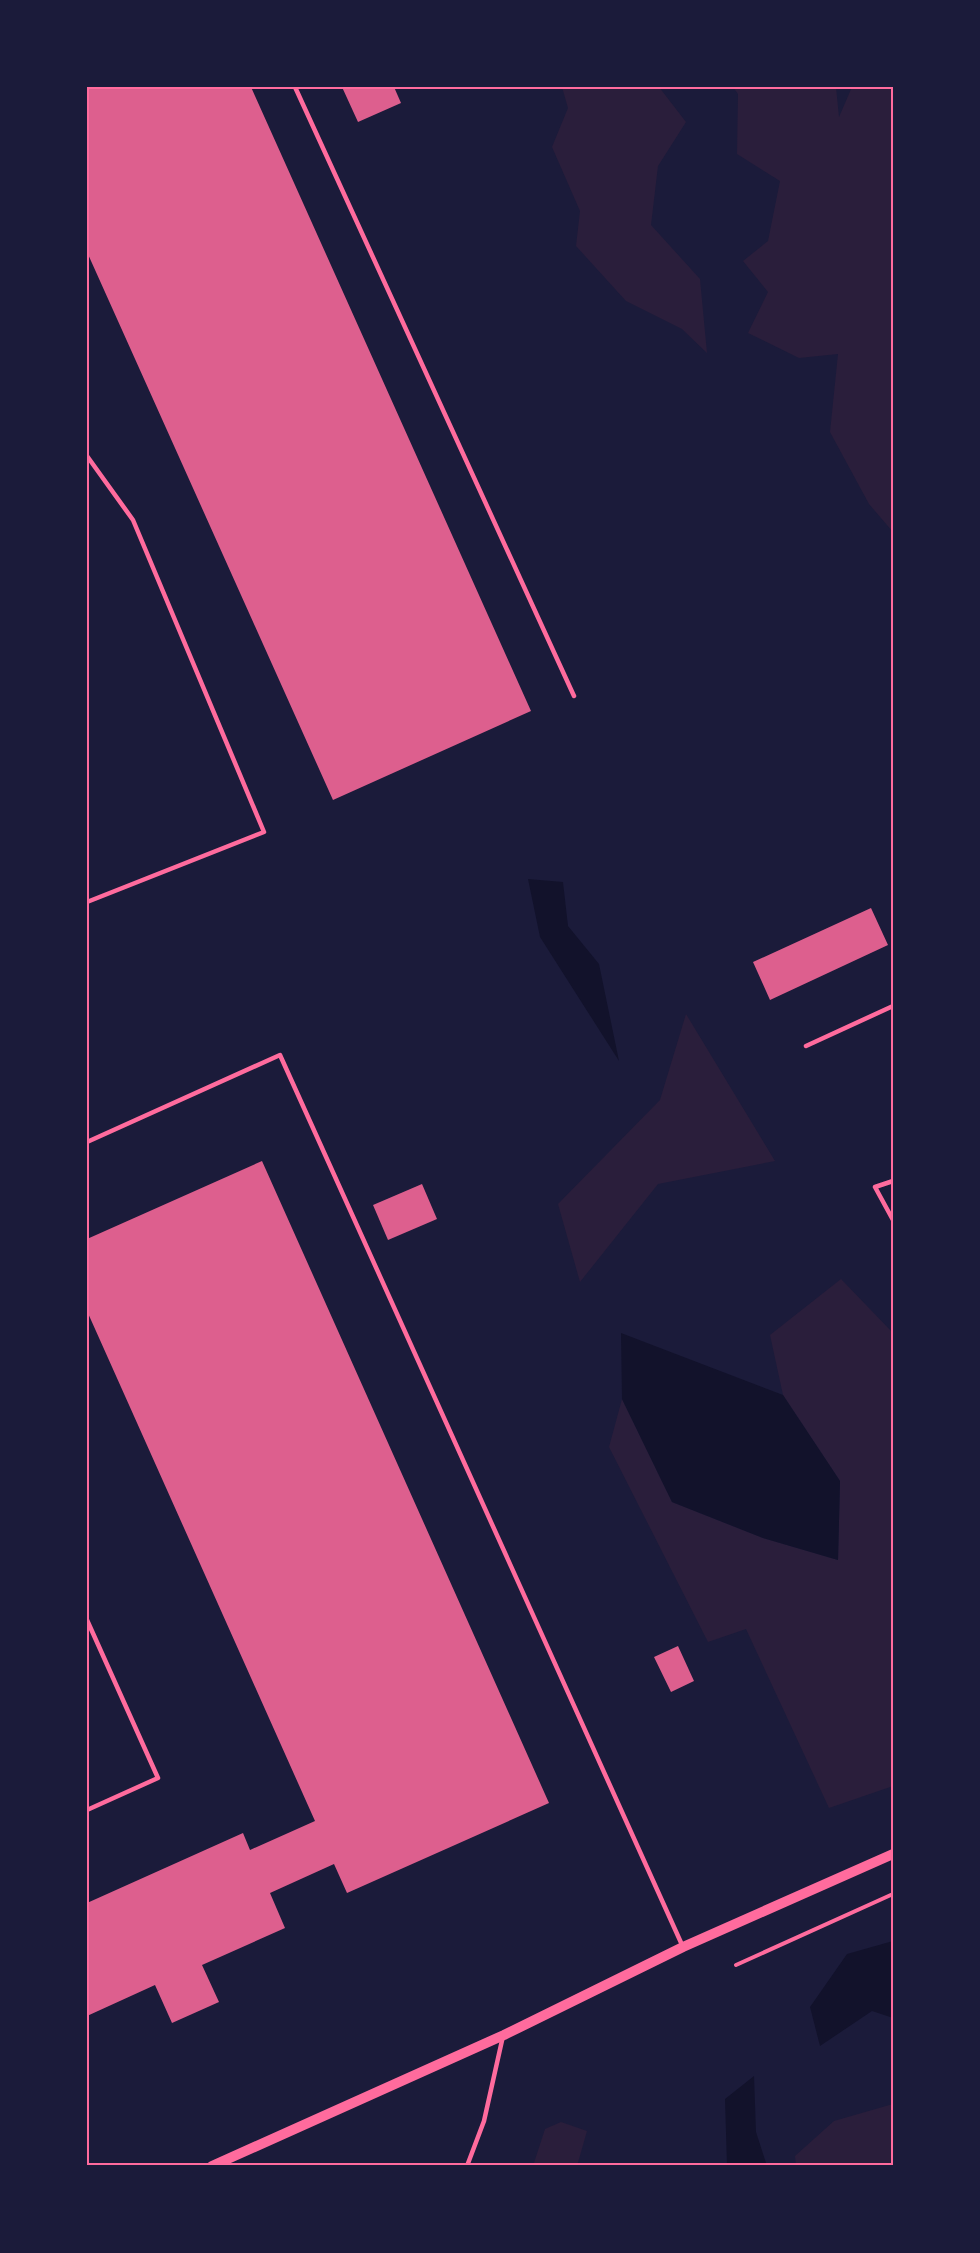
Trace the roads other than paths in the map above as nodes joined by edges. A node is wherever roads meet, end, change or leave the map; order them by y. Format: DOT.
graph roads {
  1 [pos="294,87"];
  2 [pos="87,456"];
  3 [pos="574,696"];
  4 [pos="87,902"];
  5 [pos="893,1006"];
  6 [pos="806,1046"];
  7 [pos="87,1142"];
  8 [pos="893,1180"];
  9 [pos="893,1220"];
  10 [pos="87,1620"];
  11 [pos="87,1810"];
  12 [pos="893,1854"];
  13 [pos="683,1947"];
  14 [pos="504,2035"];
  15 [pos="212,2166"];
  16 [pos="467,2166"];
  1 -- 3 [label="lane"];
  2 -- 4 [label="lane"];
  5 -- 6 [label="lane"];
  7 -- 13 [label="lane"];
  8 -- 9 [label="lane"];
  10 -- 11 [label="lane"];
  12 -- 13 [label="street"];
  13 -- 14 [label="street"];
  14 -- 15 [label="street"];
  14 -- 16 [label="lane"];
}
